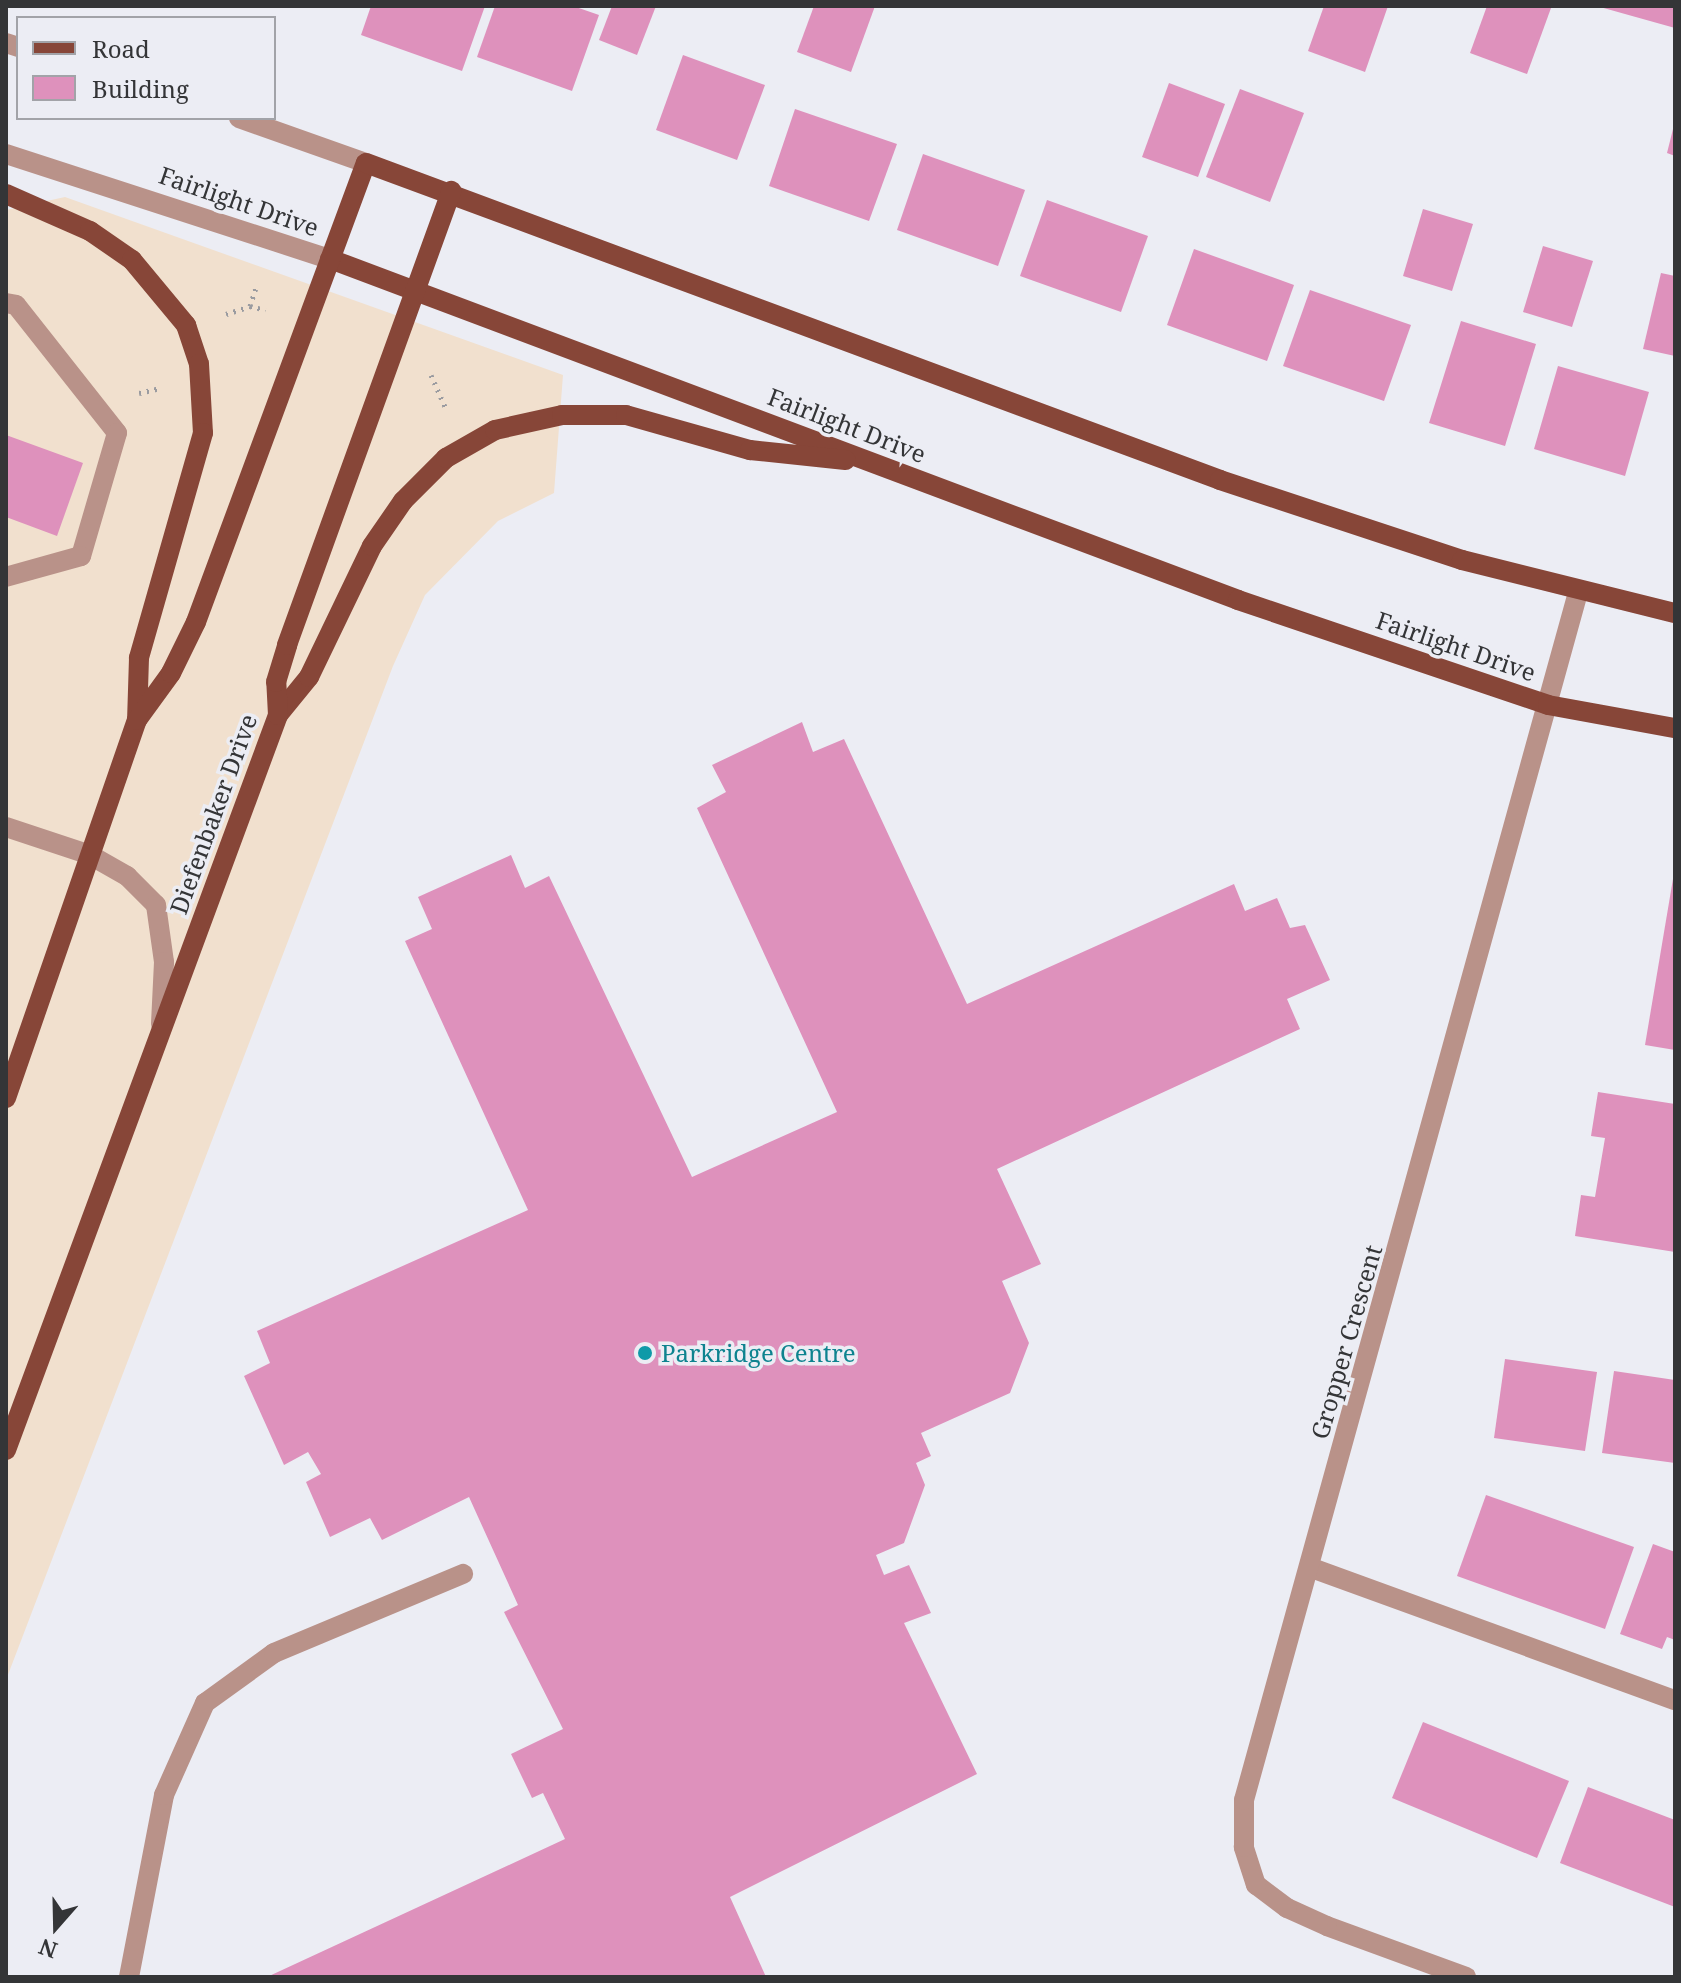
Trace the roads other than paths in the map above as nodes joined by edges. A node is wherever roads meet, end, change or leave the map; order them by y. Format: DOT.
graph roads {
  1 [pos="245,120"];
  2 [pos="6,154"];
  3 [pos="366,163"];
  4 [pos="451,191"];
  5 [pos="6,194"];
  6 [pos="330,259"];
  7 [pos="415,288"];
  8 [pos="6,303"];
  9 [pos="872,463"];
  10 [pos="6,577"];
  11 [pos="1578,592"];
  12 [pos="1675,613"];
  13 [pos="1548,705"];
  14 [pos="278,715"];
  15 [pos="137,720"];
  16 [pos="1675,728"];
  17 [pos="6,827"];
  18 [pos="90,855"];
  19 [pos="161,1031"];
  20 [pos="6,1098"];
  21 [pos="6,1450"];
  22 [pos="1309,1567"];
  23 [pos="463,1574"];
  24 [pos="1675,1700"];
  25 [pos="129,1977"];
  26 [pos="1466,1977"];
  1 -- 3 [label="street"];
  2 -- 6 [label="street, Fairlight Drive"];
  3 -- 4 [label="main road"];
  3 -- 6 [label="main road"];
  4 -- 7 [label="main road, Diefenbaker Drive"];
  4 -- 11 [label="main road"];
  5 -- 15 [label="main road"];
  6 -- 7 [label="main road, Fairlight Drive"];
  6 -- 15 [label="main road"];
  7 -- 9 [label="main road, Fairlight Drive"];
  7 -- 14 [label="main road, Diefenbaker Drive"];
  8 -- 10 [label="street"];
  9 -- 13 [label="main road, Fairlight Drive"];
  9 -- 14 [label="main road"];
  11 -- 12 [label="main road"];
  11 -- 13 [label="street, Gropper Crescent"];
  13 -- 16 [label="main road, Fairlight Drive"];
  13 -- 22 [label="street, Gropper Crescent"];
  14 -- 19 [label="main road, Diefenbaker Drive"];
  15 -- 18 [label="main road"];
  17 -- 18 [label="street"];
  18 -- 19 [label="street"];
  18 -- 20 [label="main road"];
  19 -- 21 [label="main road, Diefenbaker Drive"];
  22 -- 24 [label="street"];
  22 -- 26 [label="street, Gropper Crescent"];
  23 -- 25 [label="street"];
}
